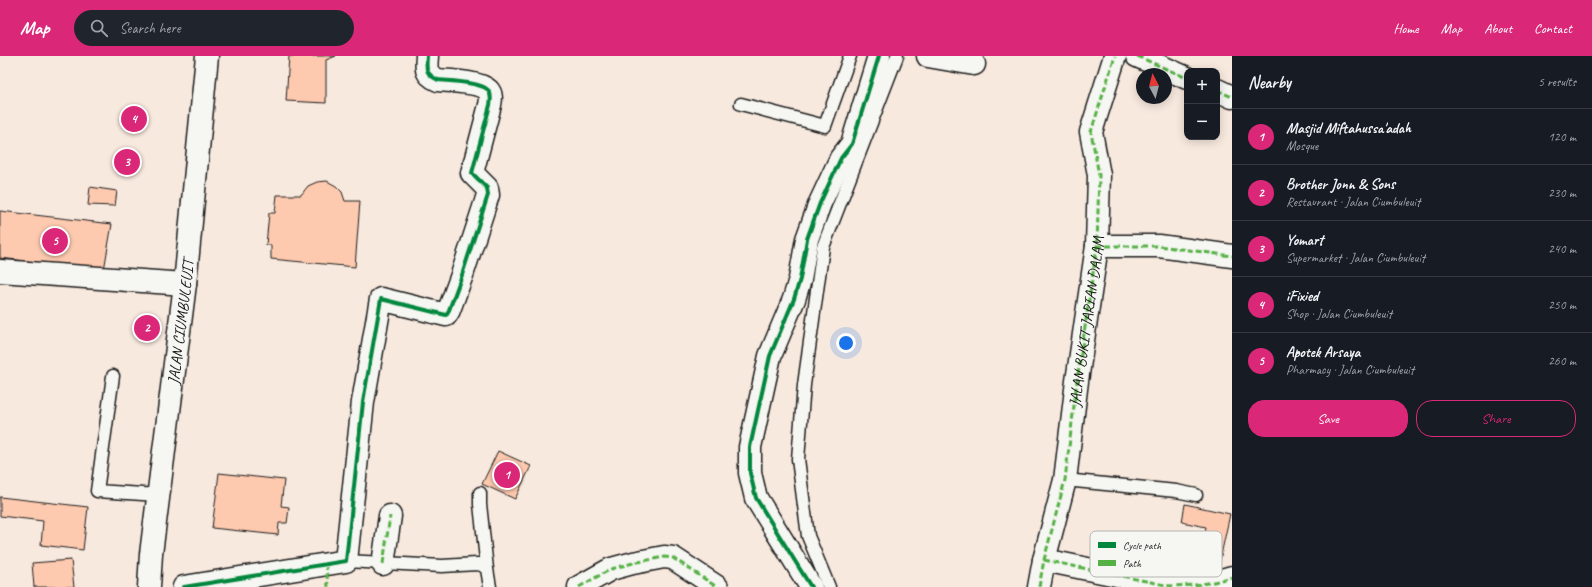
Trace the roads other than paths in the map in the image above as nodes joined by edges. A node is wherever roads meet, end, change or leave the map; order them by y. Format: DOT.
graph roads {
  1 [pos="207,56"];
  2 [pos="427,56"];
  3 [pos="850,56"];
  4 [pos="879,56"];
  5 [pos="896,56"];
  6 [pos="928,56"];
  7 [pos="1115,56"];
  8 [pos="1137,56"];
  9 [pos="974,64"];
  10 [pos="1184,77"];
  11 [pos="1220,91"];
  12 [pos="1232,97"];
  13 [pos="741,104"];
  14 [pos="1097,246"];
  15 [pos="1232,256"];
  16 [pos="0,271"];
  17 [pos="184,284"];
  18 [pos="113,376"];
  19 [pos="1065,480"];
  20 [pos="480,493"];
  21 [pos="158,495"];
  22 [pos="1196,495"];
  23 [pos="390,516"];
  24 [pos="1044,560"];
  25 [pos="346,561"];
  26 [pos="383,564"];
  27 [pos="487,569"];
  28 [pos="1090,569"];
  29 [pos="1126,577"];
  30 [pos="1232,577"];
  31 [pos="148,587"];
  32 [pos="184,587"];
  33 [pos="490,587"];
  34 [pos="579,587"];
  35 [pos="717,587"];
  36 [pos="811,587"];
  37 [pos="829,587"];
  38 [pos="1039,587"];
  1 -- 17 [label="street, JALAN CIUMBULEUIT"];
  2 -- 25 [label="street"];
  3 -- 13 [label="lane"];
  4 -- 36 [label="street"];
  5 -- 37 [label="lane"];
  6 -- 9 [label="street"];
  7 -- 14 [label="street, JALAN BUKIT JARIAN DALAM"];
  8 -- 10 [label="street"];
  11 -- 12 [label="street"];
  14 -- 15 [label="street"];
  14 -- 19 [label="street, JALAN BUKIT JARIAN DALAM"];
  16 -- 17 [label="street"];
  17 -- 21 [label="street, JALAN CIUMBULEUIT"];
  18 -- 21 [label="lane"];
  19 -- 22 [label="lane"];
  19 -- 24 [label="street, JALAN BUKIT JARIAN DALAM"];
  20 -- 27 [label="lane"];
  21 -- 31 [label="street, JALAN CIUMBULEUIT"];
  23 -- 26 [label="street"];
  24 -- 28 [label="street"];
  24 -- 38 [label="street, JALAN BUKIT JARIAN DALAM"];
  25 -- 26 [label="lane"];
  25 -- 32 [label="street"];
  26 -- 27 [label="lane"];
  27 -- 33 [label="lane"];
  29 -- 30 [label="street"];
  34 -- 35 [label="street"];
}
